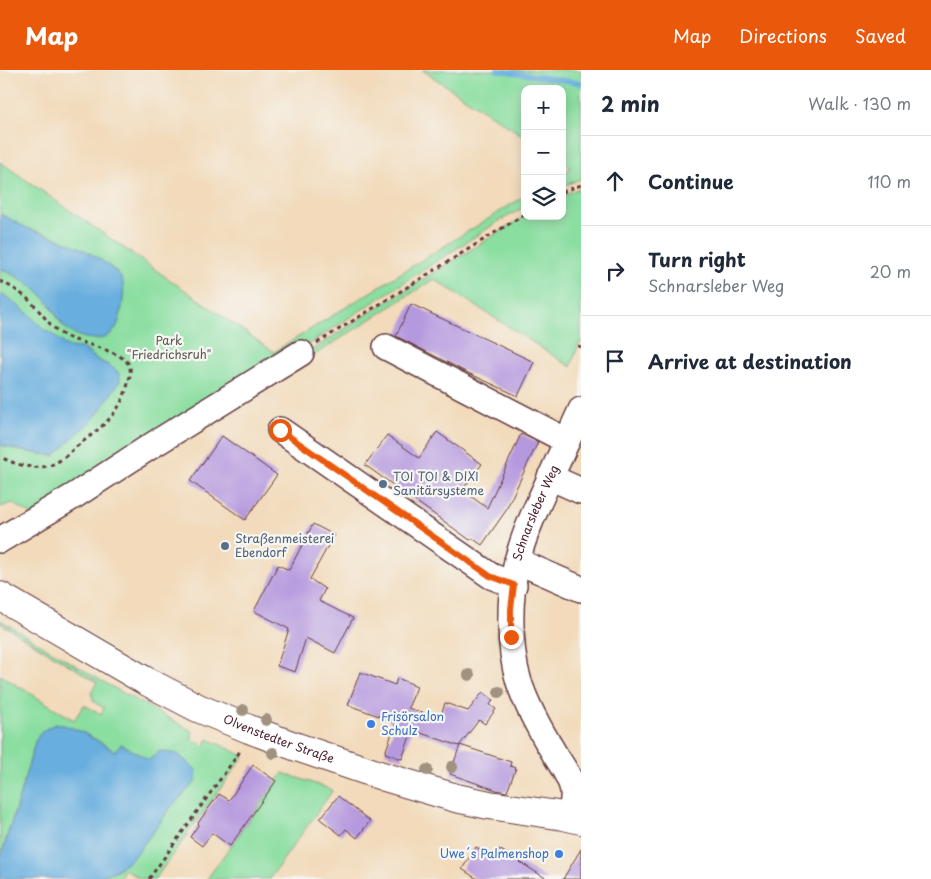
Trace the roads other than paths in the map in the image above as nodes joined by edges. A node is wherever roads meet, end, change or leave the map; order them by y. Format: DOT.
graph roads {
  1 [pos="386,347"];
  2 [pos="301,353"];
  3 [pos="581,410"];
  4 [pos="280,430"];
  5 [pos="567,441"];
  6 [pos="550,477"];
  7 [pos="581,490"];
  8 [pos="0,540"];
  9 [pos="515,573"];
  10 [pos="581,589"];
  11 [pos="0,596"];
  12 [pos="576,818"];
  1 -- 5 [label="street"];
  2 -- 8 [label="street"];
  3 -- 5 [label="street, Schnarsleber Weg"];
  4 -- 9 [label="street"];
  5 -- 6 [label="street, Schnarsleber Weg"];
  6 -- 7 [label="street"];
  6 -- 9 [label="street, Schnarsleber Weg"];
  9 -- 10 [label="street"];
  9 -- 12 [label="street, Schnarsleber Weg"];
  11 -- 12 [label="main road, Olvenstedter Straße"];
}
